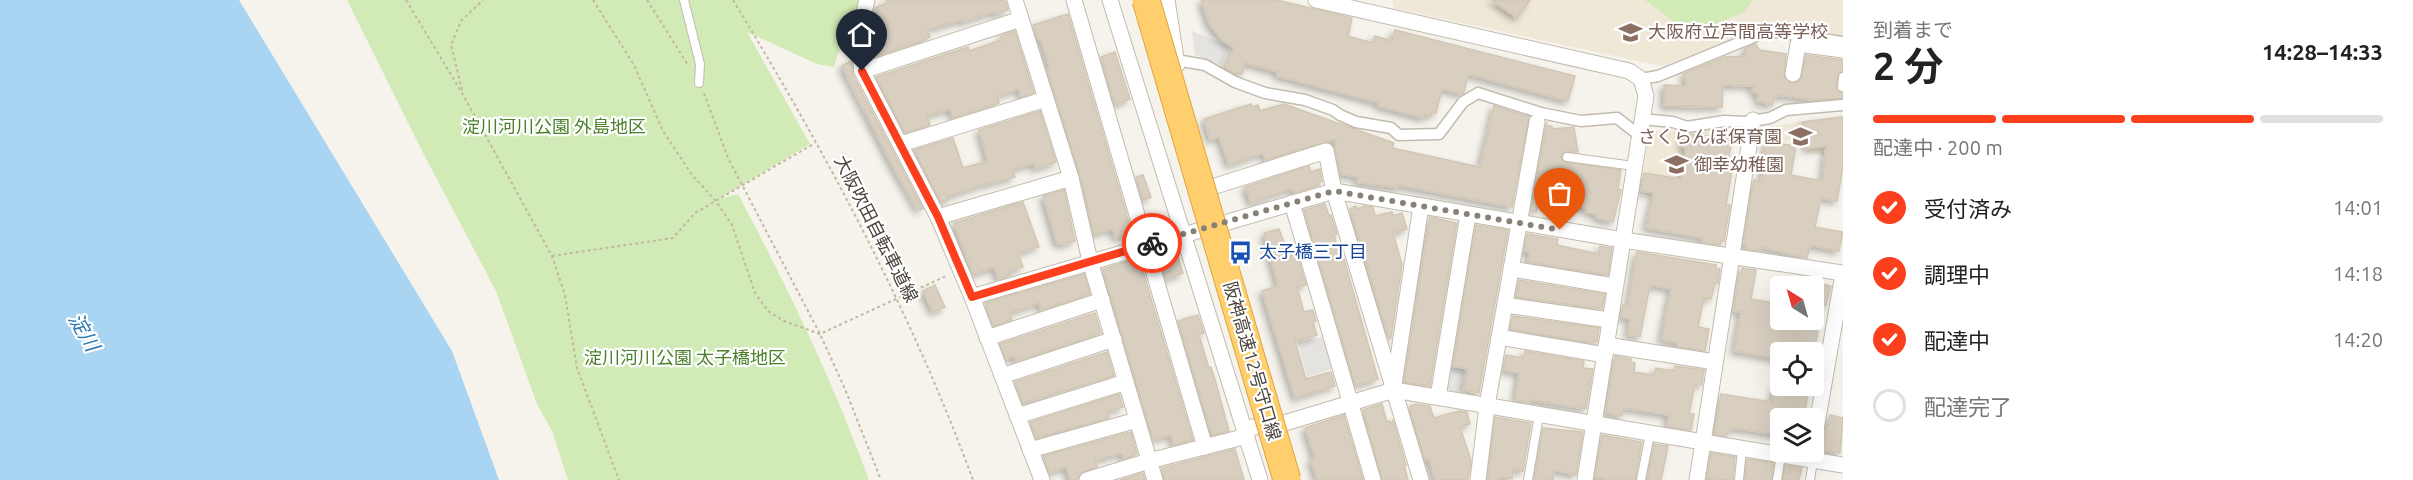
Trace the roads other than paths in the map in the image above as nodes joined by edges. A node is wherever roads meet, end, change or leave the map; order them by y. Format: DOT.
graph roads {
  1 [pos="684,0"];
  2 [pos="867,0"];
  3 [pos="1015,0"];
  4 [pos="1074,0"];
  5 [pos="1146,0"];
  6 [pos="1167,0"];
  7 [pos="1316,0"];
  8 [pos="1112,1"];
  9 [pos="1021,19"];
  10 [pos="1843,42"];
  11 [pos="1843,50"];
  12 [pos="1176,60"];
  13 [pos="862,71"];
  14 [pos="1792,74"];
  15 [pos="1843,77"];
  16 [pos="1641,79"];
  17 [pos="699,83"];
  18 [pos="1842,87"];
  19 [pos="1046,99"];
  20 [pos="1843,105"];
  21 [pos="1642,119"];
  22 [pos="1753,120"];
  23 [pos="1537,122"];
  24 [pos="1639,135"];
  25 [pos="901,144"];
  26 [pos="1567,157"];
  27 [pos="1634,166"];
  28 [pos="1071,178"];
  29 [pos="1209,188"];
  30 [pos="1334,191"];
  31 [pos="1292,204"];
  32 [pos="1421,206"];
  33 [pos="1468,215"];
  34 [pos="938,217"];
  35 [pos="1519,224"];
  36 [pos="1220,225"];
  37 [pos="1185,234"];
  38 [pos="1623,240"];
  39 [pos="1146,244"];
  40 [pos="1731,257"];
  41 [pos="1090,261"];
  42 [pos="1512,269"];
  43 [pos="1843,273"];
  44 [pos="1614,286"];
  45 [pos="972,297"];
  46 [pos="1102,300"];
  47 [pos="1505,305"];
  48 [pos="1610,320"];
  49 [pos="987,338"];
  50 [pos="1499,338"];
  51 [pos="1114,339"];
  52 [pos="1605,350"];
  53 [pos="1715,362"];
  54 [pos="1002,376"];
  55 [pos="1126,381"];
  56 [pos="1394,390"];
  57 [pos="1438,397"];
  58 [pos="1351,401"];
  59 [pos="1487,406"];
  60 [pos="1820,408"];
  61 [pos="1539,415"];
  62 [pos="1017,416"];
  63 [pos="1137,420"];
  64 [pos="1281,423"];
  65 [pos="1595,424"];
  66 [pos="1246,432"];
  67 [pos="1650,434"];
  68 [pos="1703,442"];
  69 [pos="1205,447"];
  70 [pos="1742,449"];
  71 [pos="1030,450"];
  72 [pos="1770,453"];
  73 [pos="1824,460"];
  74 [pos="1149,461"];
  75 [pos="1780,462"];
  76 [pos="1812,462"];
  77 [pos="1843,465"];
  78 [pos="1042,480"];
  79 [pos="1087,480"];
  80 [pos="1155,480"];
  81 [pos="1260,480"];
  82 [pos="1268,480"];
  83 [pos="1287,480"];
  84 [pos="1297,480"];
  85 [pos="1373,480"];
  86 [pos="1421,480"];
  87 [pos="1479,480"];
  88 [pos="1528,480"];
  89 [pos="1585,480"];
  90 [pos="1641,480"];
  91 [pos="1697,480"];
  92 [pos="1739,480"];
  93 [pos="1777,480"];
  94 [pos="1810,480"];
  1 -- 17 [label="lane"];
  2 -- 13 [label="street"];
  3 -- 9 [label="street"];
  4 -- 39 [label="street"];
  5 -- 83 [label="highway, 阪神高速12号守口線, bridge"];
  6 -- 12 [label="street"];
  7 -- 16 [label="street"];
  8 -- 37 [label="street"];
  8 -- 82 [label="highway, 阪神高速12号守口線"];
  9 -- 13 [label="street"];
  9 -- 19 [label="street"];
  10 -- 16 [label="street"];
  11 -- 14 [label="street"];
  12 -- 24 [label="street"];
  12 -- 29 [label="street"];
  13 -- 25 [label="street"];
  15 -- 18 [label="lane"];
  16 -- 21 [label="street"];
  19 -- 25 [label="street"];
  19 -- 28 [label="street"];
  20 -- 22 [label="street"];
  21 -- 22 [label="street"];
  21 -- 24 [label="street"];
  22 -- 40 [label="street"];
  23 -- 35 [label="street"];
  24 -- 27 [label="street"];
  25 -- 34 [label="street"];
  26 -- 27 [label="lane"];
  27 -- 38 [label="street"];
  28 -- 34 [label="street"];
  28 -- 41 [label="street"];
  29 -- 30 [label="street"];
  29 -- 36 [label="street"];
  30 -- 31 [label="street"];
  30 -- 32 [label="street"];
  30 -- 56 [label="street"];
  31 -- 36 [label="street"];
  31 -- 58 [label="street"];
  32 -- 33 [label="street"];
  32 -- 56 [label="street"];
  33 -- 35 [label="street"];
  33 -- 57 [label="street"];
  34 -- 45 [label="street"];
  35 -- 38 [label="street"];
  35 -- 42 [label="street"];
  36 -- 37 [label="street"];
  36 -- 64 [label="street"];
  37 -- 39 [label="street"];
  37 -- 66 [label="street"];
  38 -- 40 [label="street"];
  38 -- 44 [label="street"];
  39 -- 41 [label="street"];
  39 -- 69 [label="street"];
  40 -- 43 [label="street"];
  40 -- 53 [label="street"];
  41 -- 45 [label="street"];
  41 -- 46 [label="street"];
  42 -- 44 [label="street"];
  42 -- 47 [label="street"];
  43 -- 60 [label="street"];
  44 -- 48 [label="street"];
  45 -- 49 [label="street"];
  46 -- 49 [label="street"];
  46 -- 51 [label="street"];
  47 -- 48 [label="street"];
  47 -- 50 [label="street"];
  48 -- 52 [label="street"];
  49 -- 54 [label="street"];
  50 -- 52 [label="street"];
  50 -- 59 [label="street"];
  51 -- 54 [label="street"];
  51 -- 55 [label="street"];
  52 -- 53 [label="street"];
  52 -- 65 [label="street"];
  53 -- 68 [label="street"];
  54 -- 62 [label="street"];
  55 -- 62 [label="street"];
  55 -- 63 [label="street"];
  56 -- 57 [label="street"];
  56 -- 58 [label="street"];
  56 -- 86 [label="street"];
  57 -- 59 [label="street"];
  58 -- 64 [label="street"];
  58 -- 85 [label="street"];
  59 -- 61 [label="street"];
  59 -- 87 [label="street"];
  61 -- 65 [label="street"];
  61 -- 88 [label="lane"];
  62 -- 71 [label="street"];
  63 -- 71 [label="street"];
  63 -- 74 [label="street"];
  64 -- 66 [label="street"];
  64 -- 84 [label="street"];
  65 -- 67 [label="street"];
  65 -- 89 [label="street"];
  66 -- 69 [label="street"];
  66 -- 81 [label="street"];
  67 -- 68 [label="street"];
  67 -- 90 [label="lane"];
  68 -- 70 [label="street"];
  68 -- 91 [label="street"];
  69 -- 74 [label="street"];
  70 -- 72 [label="street"];
  70 -- 92 [label="lane"];
  71 -- 78 [label="street"];
  73 -- 77 [label="street"];
  74 -- 79 [label="street"];
  74 -- 80 [label="street"];
  75 -- 93 [label="lane"];
  76 -- 94 [label="lane"];
}
